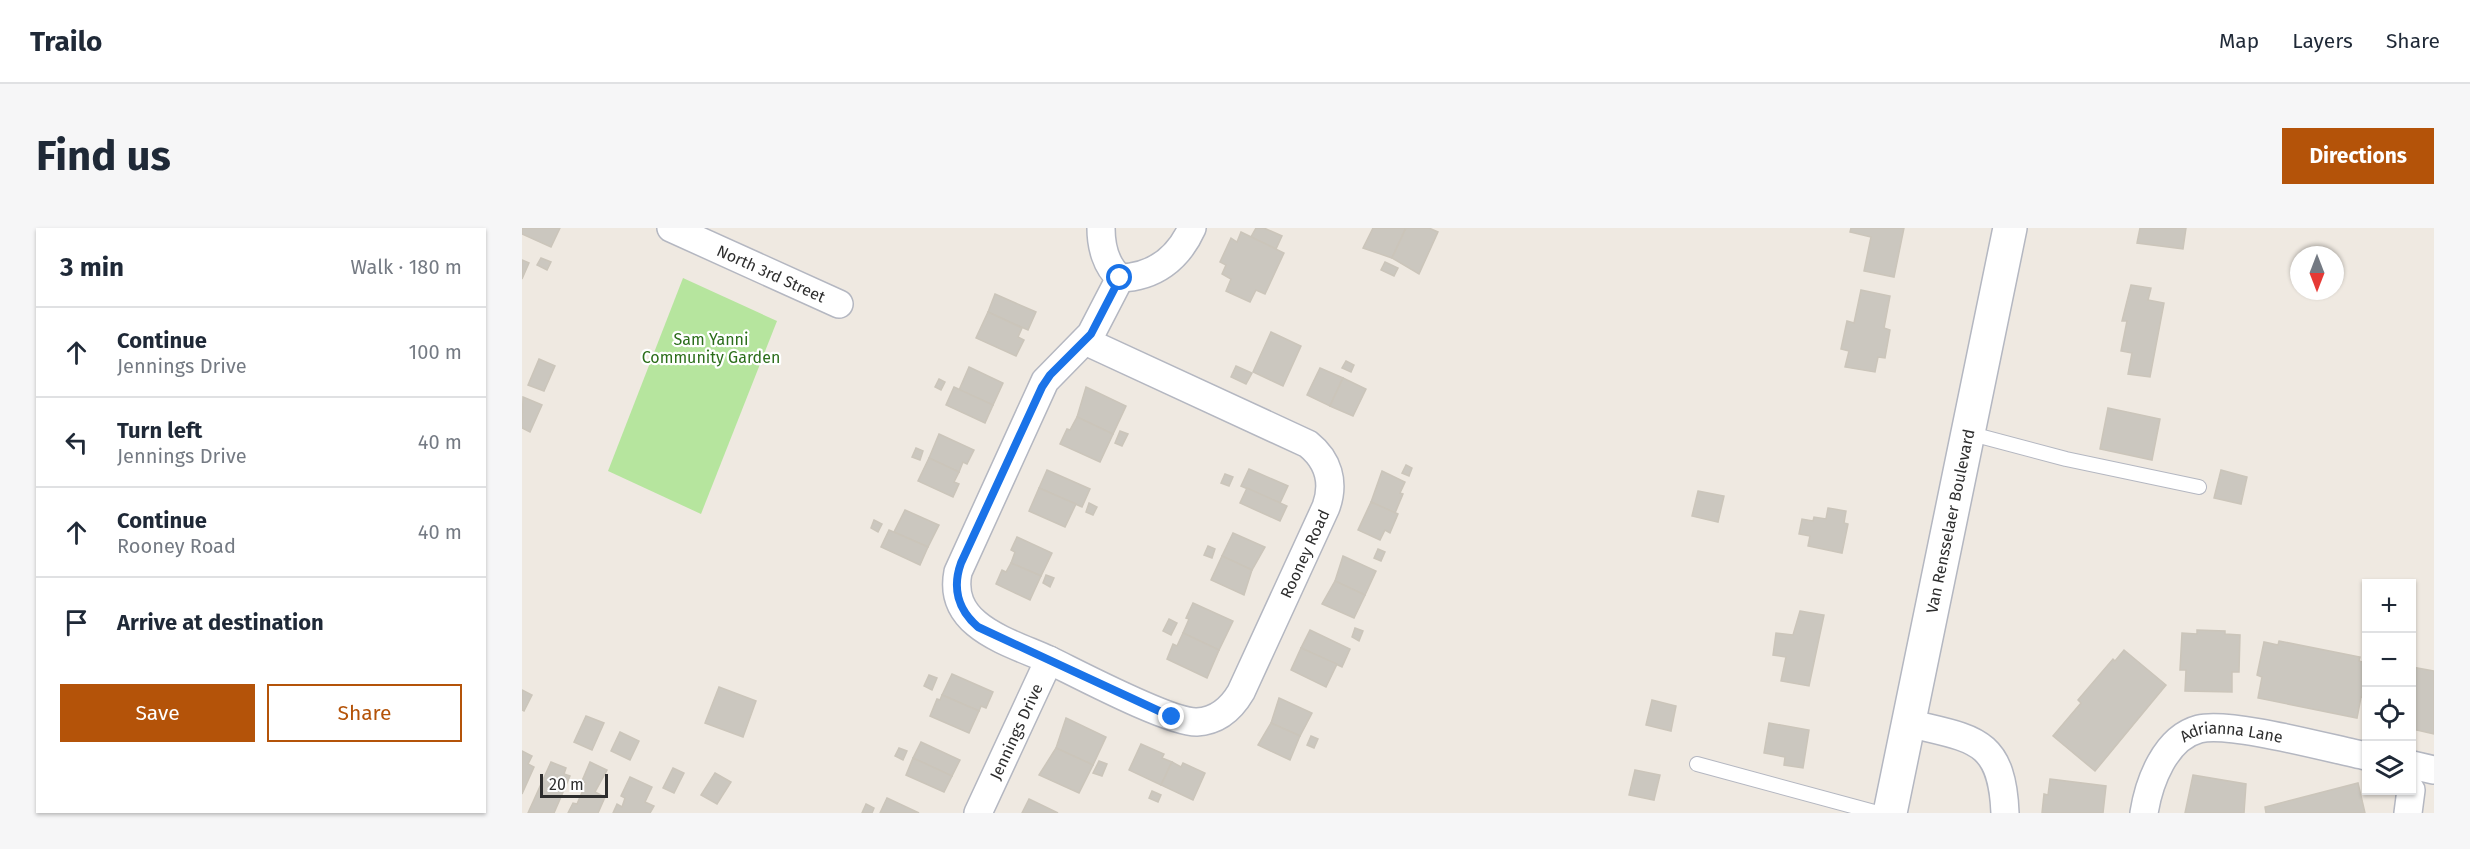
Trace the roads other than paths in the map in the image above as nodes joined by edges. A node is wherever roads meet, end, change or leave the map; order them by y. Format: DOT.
graph roads {
  1 [pos="671,228"];
  2 [pos="1101,228"];
  3 [pos="1192,228"];
  4 [pos="2010,228"];
  5 [pos="1120,278"];
  6 [pos="839,304"];
  7 [pos="1085,341"];
  8 [pos="1968,433"];
  9 [pos="2199,487"];
  10 [pos="1049,660"];
  11 [pos="1908,723"];
  12 [pos="2362,755"];
  13 [pos="1697,764"];
  14 [pos="2412,795"];
  15 [pos="978,813"];
  16 [pos="1878,813"];
  17 [pos="1890,813"];
  18 [pos="2005,813"];
  19 [pos="2144,813"];
  20 [pos="2408,813"];
  1 -- 6 [label="street, North 3rd Street"];
  2 -- 5 [label="street"];
  3 -- 5 [label="street"];
  4 -- 8 [label="street, Van Rensselaer Boulevard"];
  5 -- 7 [label="street"];
  7 -- 10 [label="street"];
  7 -- 10 [label="street, Rooney Road"];
  8 -- 9 [label="lane"];
  8 -- 11 [label="street, Van Rensselaer Boulevard"];
  10 -- 15 [label="street, Jennings Drive"];
  11 -- 17 [label="street, Van Rensselaer Boulevard"];
  11 -- 18 [label="street"];
  12 -- 19 [label="street, Adrianna Lane"];
  13 -- 16 [label="lane"];
  14 -- 20 [label="street"];
}
